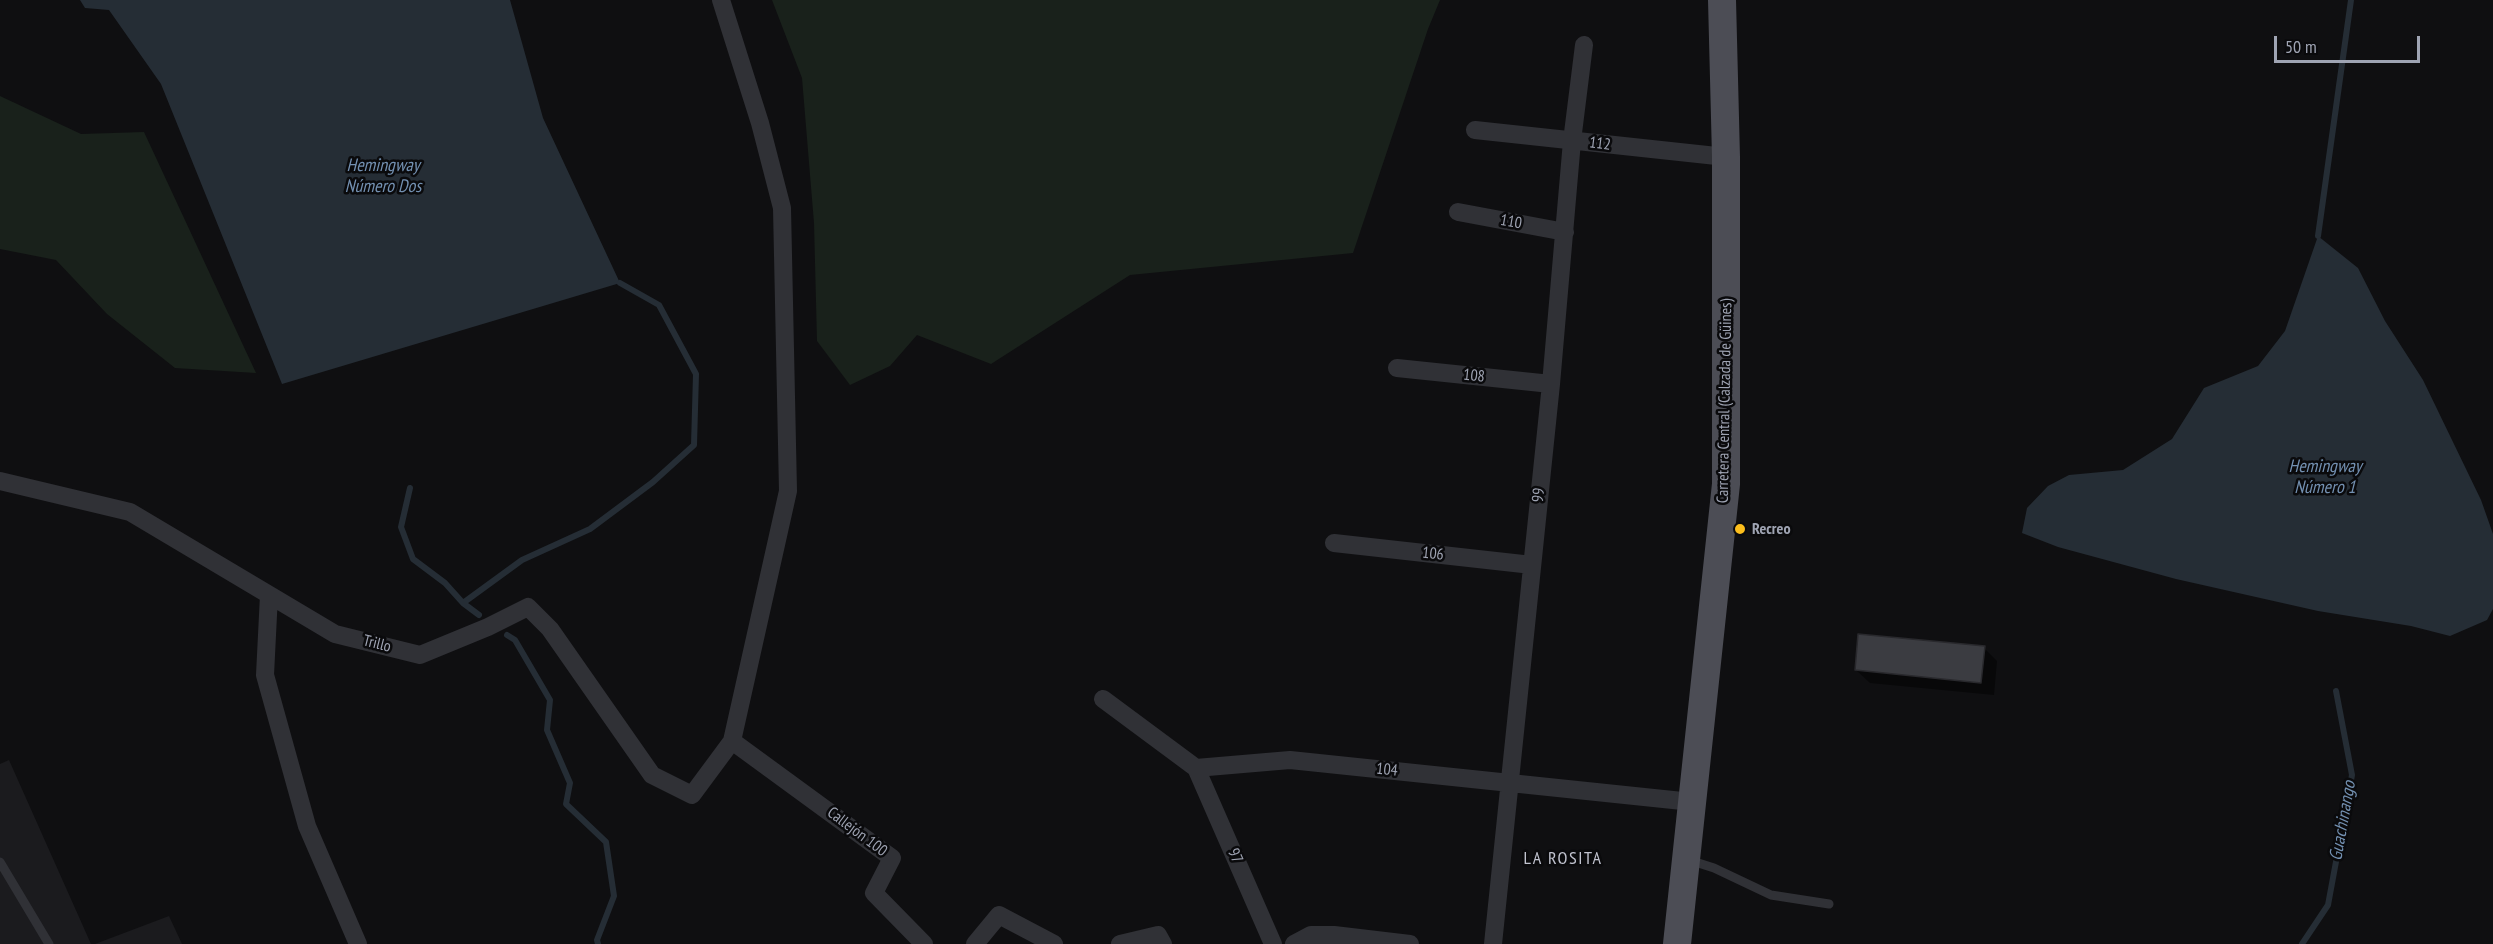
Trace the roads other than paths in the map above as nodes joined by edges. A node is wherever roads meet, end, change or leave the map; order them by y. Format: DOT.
graph roads {
  1 [pos="721,0"];
  2 [pos="1722,0"];
  3 [pos="1584,45"];
  4 [pos="1475,130"];
  5 [pos="1572,141"];
  6 [pos="1726,157"];
  7 [pos="1458,212"];
  8 [pos="1565,232"];
  9 [pos="1397,368"];
  10 [pos="1551,384"];
  11 [pos="0,481"];
  12 [pos="1334,543"];
  13 [pos="1532,566"];
  14 [pos="269,595"];
  15 [pos="1103,699"];
  16 [pos="732,741"];
  17 [pos="1196,768"];
  18 [pos="1511,783"];
  19 [pos="1692,802"];
  20 [pos="1687,859"];
  21 [pos="0,862"];
  22 [pos="1829,904"];
  23 [pos="1160,939"];
  24 [pos="49,944"];
  25 [pos="358,944"];
  26 [pos="924,944"];
  27 [pos="975,944"];
  28 [pos="1054,944"];
  29 [pos="1120,944"];
  30 [pos="1273,944"];
  31 [pos="1294,944"];
  32 [pos="1410,944"];
  33 [pos="1493,944"];
  34 [pos="1677,944"];
  1 -- 16 [label="street"];
  2 -- 6 [label="main road, Carretera Central (Calzada de Güines)"];
  3 -- 5 [label="street, 99"];
  4 -- 5 [label="street, 112"];
  5 -- 6 [label="street, 112"];
  5 -- 8 [label="street, 99"];
  6 -- 19 [label="main road, Carretera Central (Calzada de Güines)"];
  7 -- 8 [label="street, 110"];
  8 -- 10 [label="street, 99"];
  9 -- 10 [label="street, 108"];
  10 -- 13 [label="street, 99"];
  11 -- 14 [label="street, Trillo"];
  12 -- 13 [label="street, 106"];
  13 -- 18 [label="street, 99"];
  14 -- 16 [label="street, Trillo"];
  14 -- 25 [label="street"];
  15 -- 17 [label="street"];
  16 -- 26 [label="street, Callejón 100"];
  17 -- 18 [label="street, 104"];
  17 -- 30 [label="street, 97"];
  18 -- 19 [label="street, 104"];
  18 -- 33 [label="street, 99"];
  19 -- 20 [label="main road, Carretera Central (Calzada de Güines)"];
  20 -- 22 [label="lane"];
  20 -- 34 [label="main road, Carretera Central (Calzada de Güines)"];
  21 -- 24 [label="lane"];
  23 -- 29 [label="street"];
  27 -- 28 [label="street"];
  31 -- 32 [label="street"];
}
